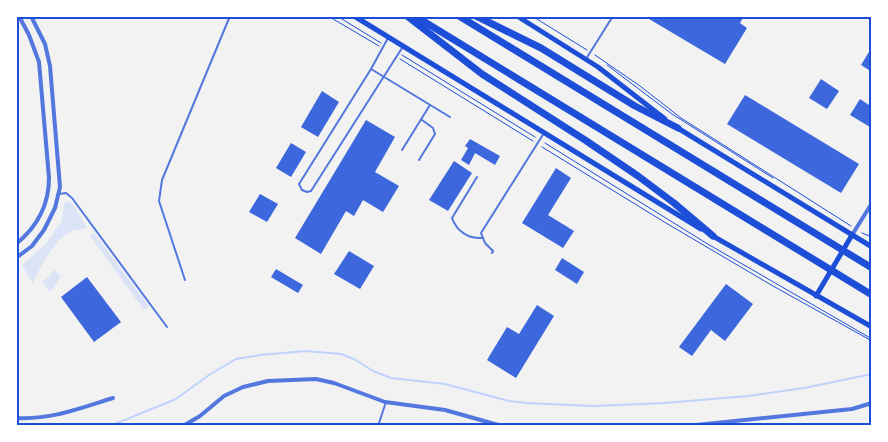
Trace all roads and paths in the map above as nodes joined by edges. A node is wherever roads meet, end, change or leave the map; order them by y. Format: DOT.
graph roads {
  1 [pos="19,16"];
  2 [pos="31,16"];
  3 [pos="230,16"];
  4 [pos="328,16"];
  5 [pos="337,16"];
  6 [pos="354,16"];
  7 [pos="407,16"];
  8 [pos="415,16"];
  9 [pos="459,16"];
  10 [pos="476,16"];
  11 [pos="517,16"];
  12 [pos="528,16"];
  13 [pos="532,16"];
  14 [pos="613,16"];
  15 [pos="388,37"];
  16 [pos="384,44"];
  17 [pos="403,46"];
  18 [pos="382,48"];
  19 [pos="398,53"];
  20 [pos="589,55"];
  21 [pos="396,56"];
  22 [pos="371,69"];
  23 [pos="382,76"];
  24 [pos="430,104"];
  25 [pos="450,117"];
  26 [pos="421,120"];
  27 [pos="678,128"];
  28 [pos="544,132"];
  29 [pos="539,140"];
  30 [pos="537,143"];
  31 [pos="402,150"];
  32 [pos="419,160"];
  33 [pos="478,177"];
  34 [pos="59,194"];
  35 [pos="872,203"];
  36 [pos="854,232"];
  37 [pos="713,236"];
  38 [pos="872,237"];
  39 [pos="483,238"];
  40 [pos="871,240"];
  41 [pos="16,244"];
  42 [pos="872,247"];
  43 [pos="492,253"];
  44 [pos="16,258"];
  45 [pos="872,268"];
  46 [pos="185,280"];
  47 [pos="872,295"];
  48 [pos="816,296"];
  49 [pos="806,303"];
  50 [pos="167,327"];
  51 [pos="872,327"];
  52 [pos="872,340"];
  53 [pos="113,398"];
  54 [pos="386,402"];
  55 [pos="872,404"];
  56 [pos="16,418"];
  57 [pos="183,426"];
  58 [pos="378,426"];
  59 [pos="409,426"];
  60 [pos="438,426"];
  61 [pos="502,426"];
  62 [pos="686,426"];
  1 -- 41 [label="street"];
  2 -- 34 [label="street"];
  3 -- 46 [label="lane"];
  4 -- 18 [label="path"];
  5 -- 16 [label="path"];
  6 -- 15 [label="main road"];
  7 -- 37 [label="highway"];
  8 -- 47 [label="highway"];
  9 -- 45 [label="highway"];
  10 -- 27 [label="highway"];
  11 -- 20 [label="main road"];
  12 -- 20 [label="path"];
  13 -- 20 [label="path"];
  14 -- 20 [label="lane"];
  15 -- 16 [label="lane"];
  15 -- 17 [label="main road"];
  16 -- 18 [label="lane"];
  17 -- 19 [label="lane"];
  17 -- 28 [label="main road"];
  18 -- 22 [label="lane"];
  19 -- 21 [label="lane"];
  19 -- 29 [label="path"];
  20 -- 27 [label="main road"];
  20 -- 36 [label="path"];
  21 -- 23 [label="lane"];
  21 -- 30 [label="path"];
  22 -- 23 [label="lane"];
  22 -- 23 [label="lane"];
  23 -- 24 [label="lane"];
  24 -- 25 [label="lane"];
  24 -- 26 [label="lane"];
  26 -- 31 [label="lane"];
  26 -- 32 [label="lane"];
  27 -- 36 [label="main road"];
  28 -- 29 [label="lane"];
  28 -- 37 [label="main road"];
  29 -- 30 [label="lane"];
  29 -- 49 [label="path"];
  30 -- 39 [label="lane"];
  30 -- 49 [label="path"];
  33 -- 39 [label="lane"];
  34 -- 44 [label="street"];
  34 -- 50 [label="lane"];
  35 -- 36 [label="street"];
  36 -- 38 [label="path"];
  36 -- 40 [label="path"];
  36 -- 42 [label="main road"];
  36 -- 48 [label="main road"];
  37 -- 48 [label="main road"];
  39 -- 43 [label="lane"];
  48 -- 51 [label="main road"];
  49 -- 52 [label="path"];
  53 -- 56 [label="street"];
  54 -- 57 [label="street"];
  54 -- 58 [label="lane"];
  54 -- 61 [label="street"];
  55 -- 62 [label="street"];
  59 -- 60 [label="lane"];
}
